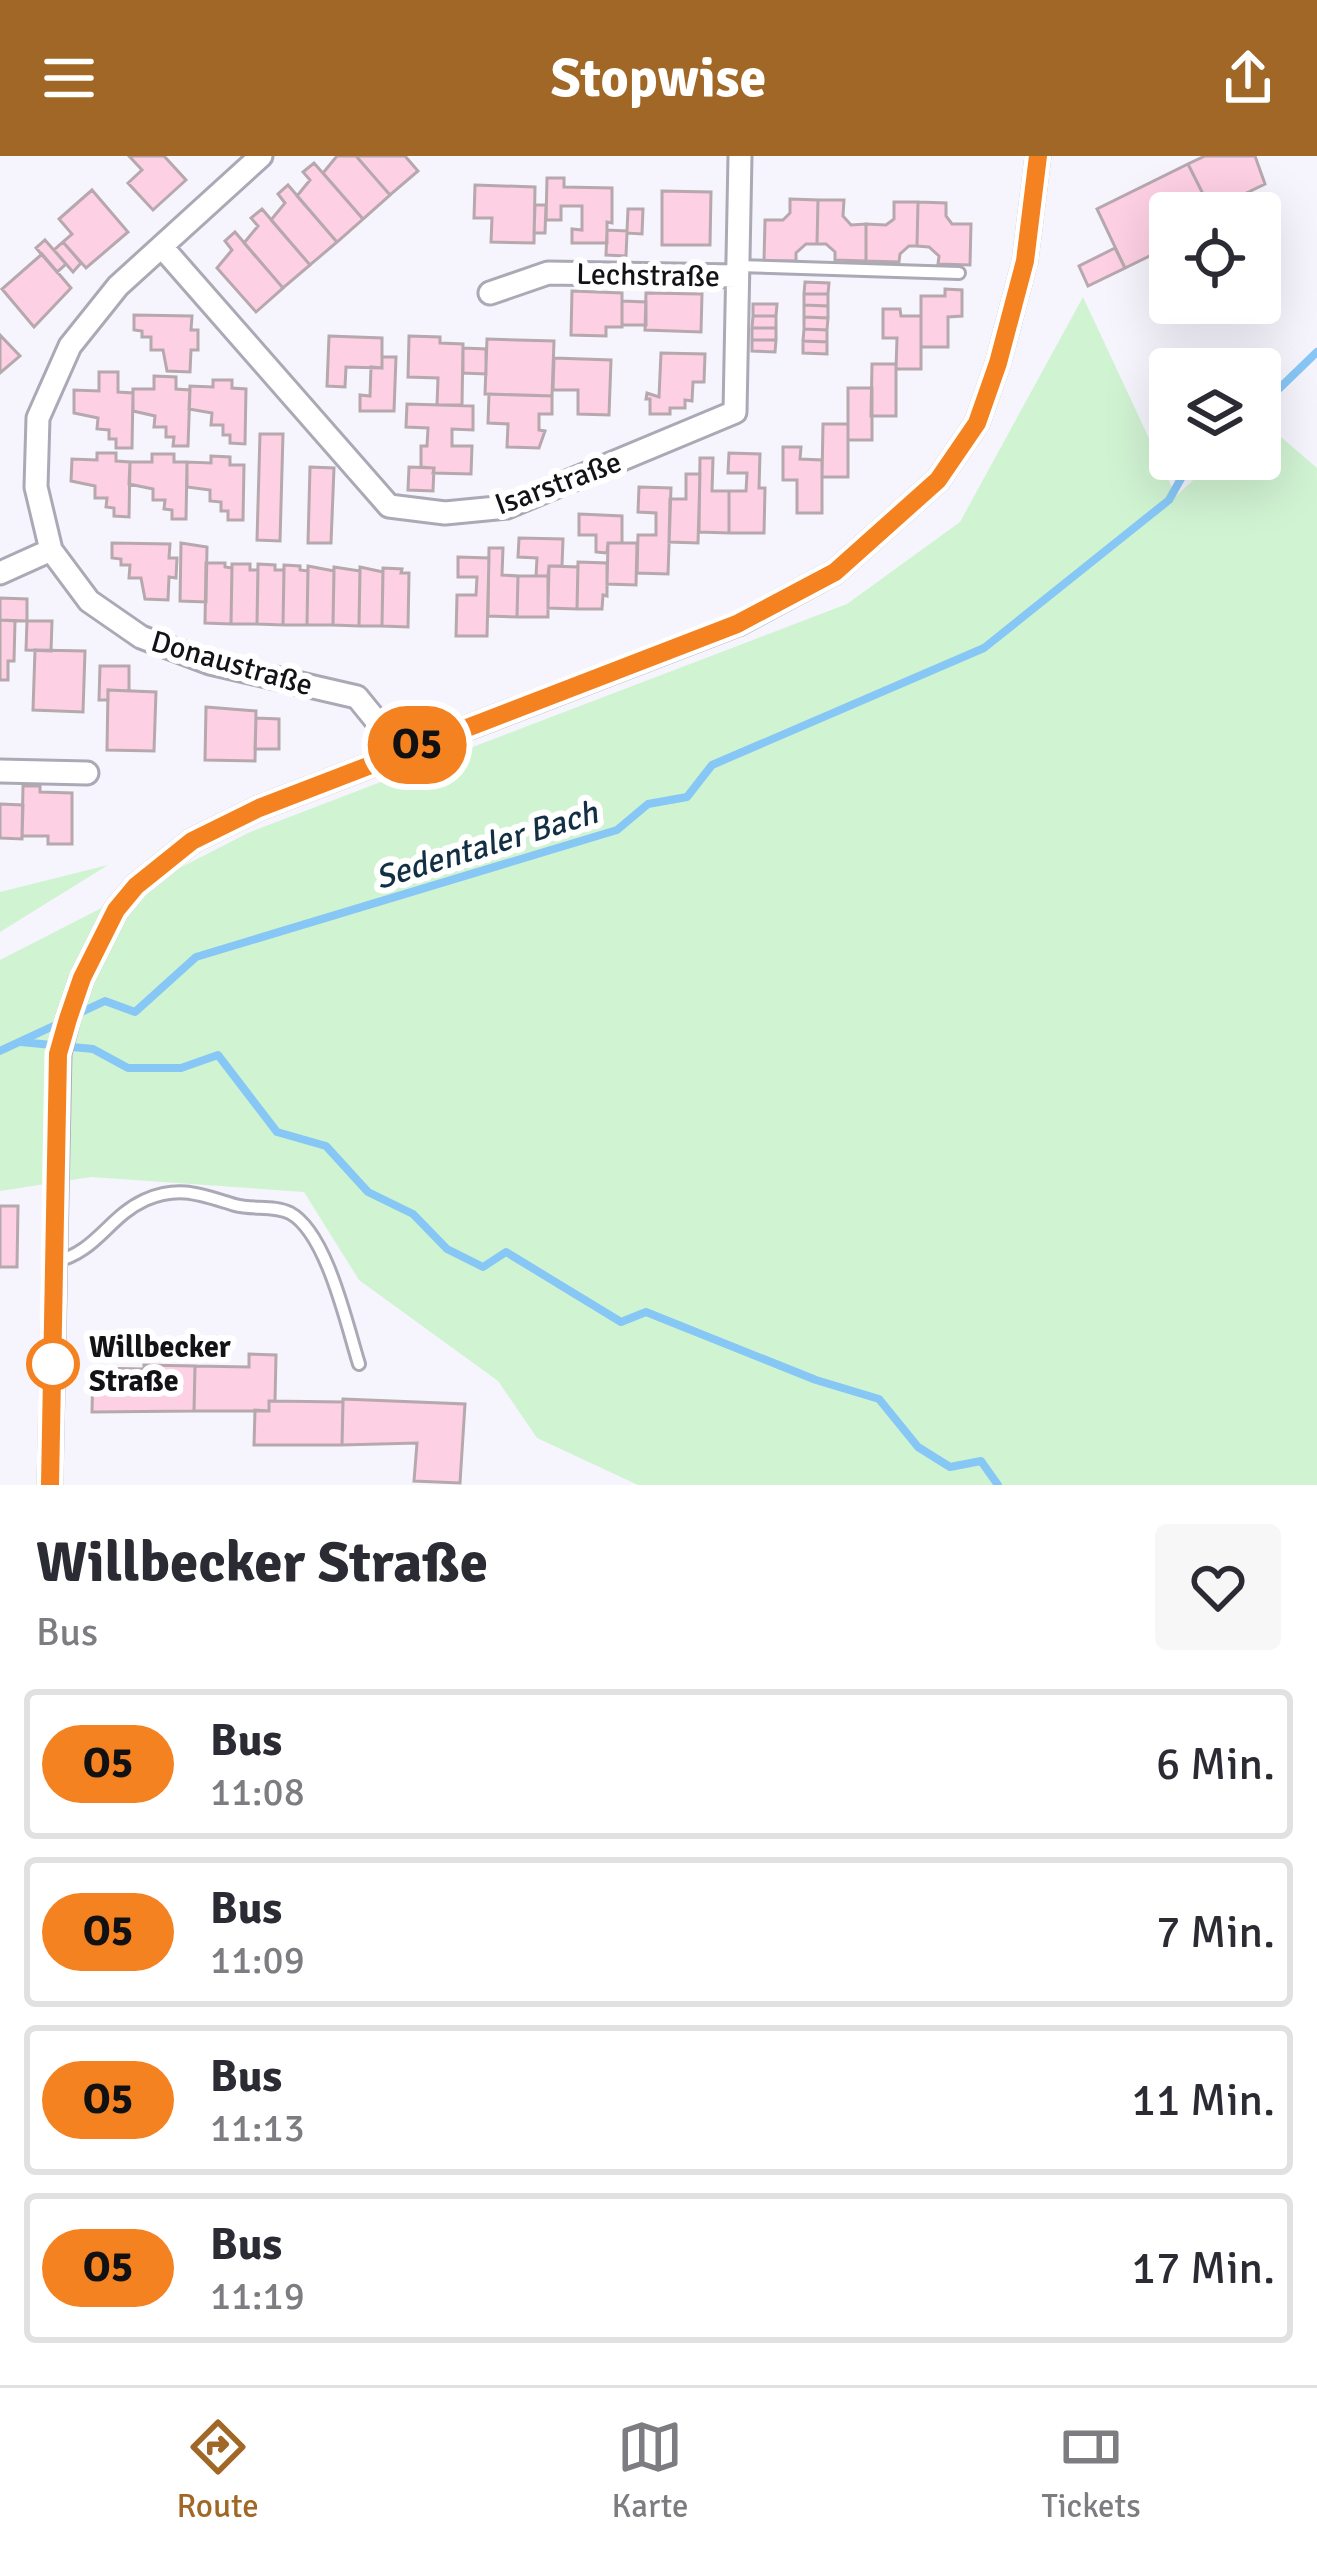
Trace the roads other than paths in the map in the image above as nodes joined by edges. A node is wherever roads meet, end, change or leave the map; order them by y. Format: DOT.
graph roads {
  1 [pos="261,156"];
  2 [pos="740,156"];
  3 [pos="1038,156"];
  4 [pos="162,247"];
  5 [pos="737,271"];
  6 [pos="959,274"];
  7 [pos="490,293"];
  8 [pos="51,550"];
  9 [pos="0,573"];
  10 [pos="400,752"];
  11 [pos="0,771"];
  12 [pos="87,773"];
  13 [pos="54,1262"];
  14 [pos="359,1364"];
  15 [pos="50,1485"];
  1 -- 4 [label="street, Donaustraße"];
  2 -- 5 [label="street, Isarstraße"];
  3 -- 10 [label="street"];
  4 -- 5 [label="street, Isarstraße"];
  4 -- 8 [label="street, Donaustraße"];
  5 -- 6 [label="lane"];
  5 -- 7 [label="street, Lechstraße"];
  8 -- 9 [label="street"];
  8 -- 10 [label="street, Donaustraße"];
  10 -- 13 [label="street"];
  11 -- 12 [label="street"];
  13 -- 14 [label="lane"];
  13 -- 15 [label="street"];
}
